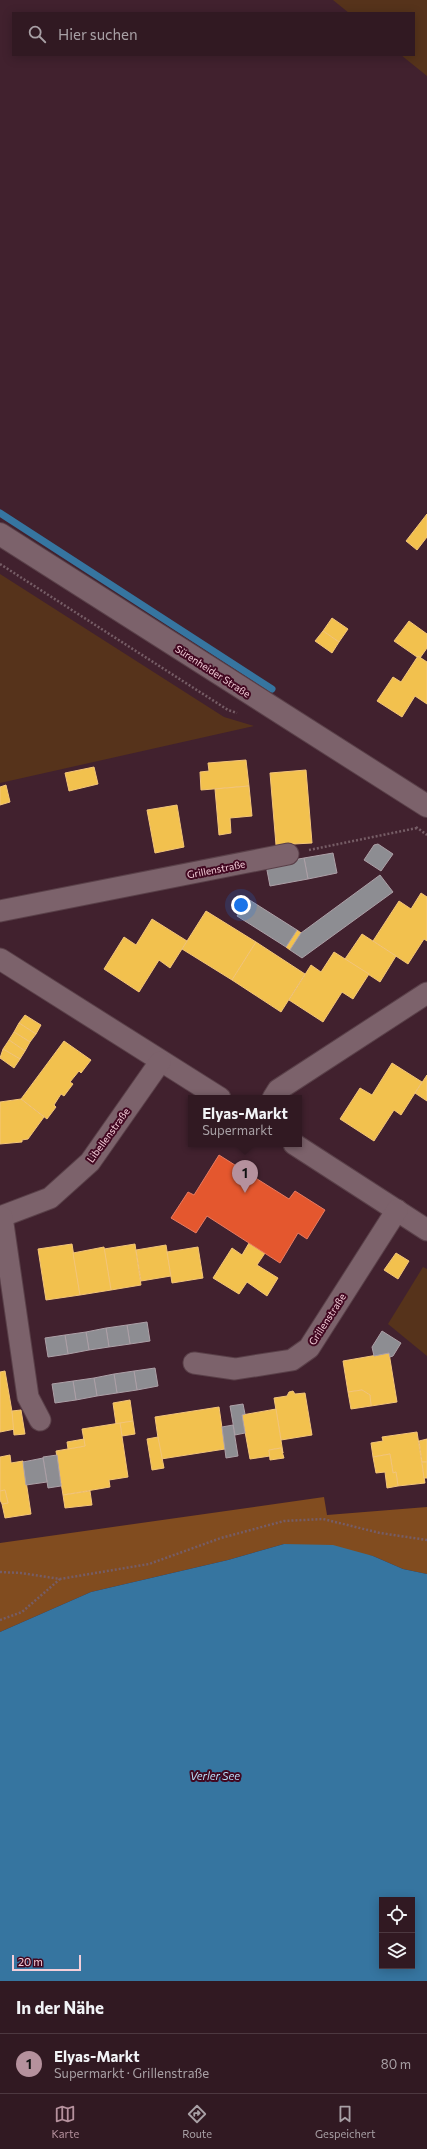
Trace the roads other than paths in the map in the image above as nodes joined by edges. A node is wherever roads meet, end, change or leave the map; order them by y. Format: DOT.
graph roads {
  1 [pos="0,534"];
  2 [pos="424,814"];
  3 [pos="288,854"];
  4 [pos="0,912"];
  5 [pos="0,959"];
  6 [pos="427,994"];
  7 [pos="160,1062"];
  8 [pos="215,1095"];
  9 [pos="275,1095"];
  10 [pos="299,1147"];
  11 [pos="397,1210"];
  12 [pos="1,1217"];
  13 [pos="427,1230"];
  14 [pos="194,1363"];
  15 [pos="40,1420"];
  1 -- 2 [label="main road, Sürenheider Straße"];
  3 -- 4 [label="street, Grillenstraße"];
  5 -- 7 [label="street"];
  6 -- 9 [label="street"];
  7 -- 8 [label="street"];
  7 -- 12 [label="street, Libellenstraße"];
  10 -- 11 [label="street"];
  11 -- 13 [label="street"];
  11 -- 14 [label="street, Grillenstraße"];
  12 -- 15 [label="street, Libellenstraße"];
}
